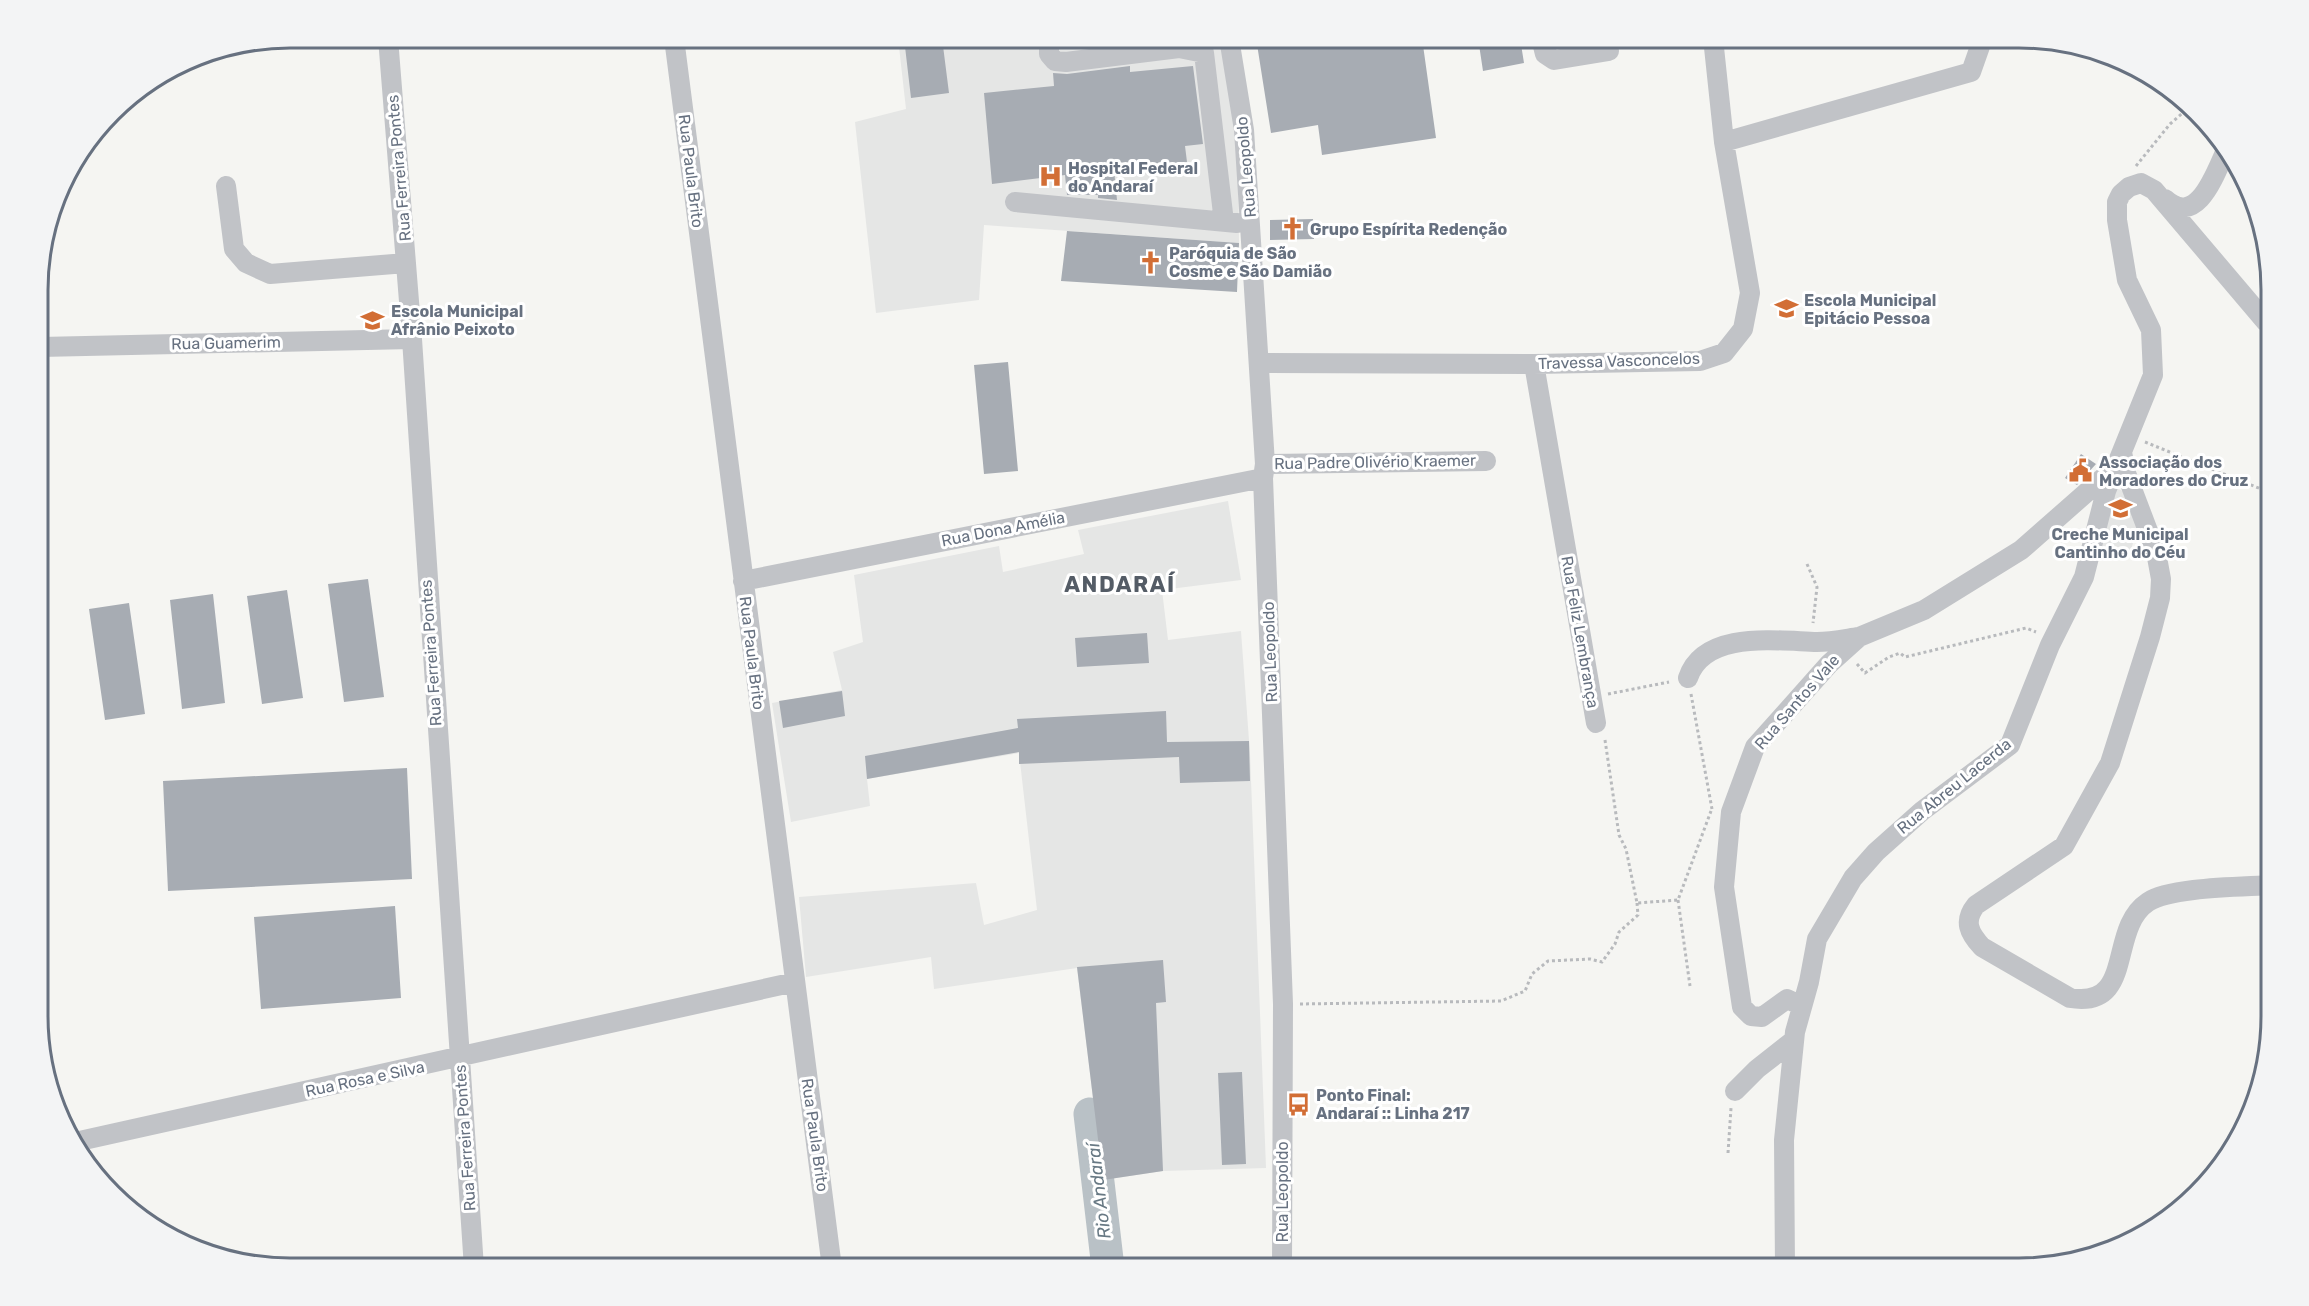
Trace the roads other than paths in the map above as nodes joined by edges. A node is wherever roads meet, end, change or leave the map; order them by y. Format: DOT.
graph roads {
  1 [pos="389,48"];
  2 [pos="675,48"];
  3 [pos="1049,48"];
  4 [pos="1149,48"];
  5 [pos="1193,48"];
  6 [pos="1231,48"];
  7 [pos="1544,48"];
  8 [pos="1714,48"];
  9 [pos="1979,48"];
  10 [pos="1609,51"];
  11 [pos="1724,142"];
  12 [pos="2222,159"];
  13 [pos="226,186"];
  14 [pos="2148,187"];
  15 [pos="1016,202"];
  16 [pos="1224,222"];
  17 [pos="1251,224"];
  18 [pos="406,263"];
  19 [pos="2261,311"];
  20 [pos="412,339"];
  21 [pos="48,346"];
  22 [pos="1260,363"];
  23 [pos="1534,364"];
  24 [pos="2121,451"];
  25 [pos="1486,461"];
  26 [pos="1264,471"];
  27 [pos="743,581"];
  28 [pos="1851,643"];
  29 [pos="1688,678"];
  30 [pos="1596,723"];
  31 [pos="2261,886"];
  32 [pos="795,982"];
  33 [pos="1803,1006"];
  34 [pos="1794,1040"];
  35 [pos="459,1058"];
  36 [pos="1735,1091"];
  37 [pos="82,1140"];
  38 [pos="473,1258"];
  39 [pos="831,1258"];
  40 [pos="1282,1258"];
  41 [pos="1785,1258"];
  1 -- 18 [label="street, Rua Ferreira Pontes"];
  2 -- 27 [label="street, Rua Paula Brito"];
  3 -- 4 [label="street"];
  5 -- 16 [label="street"];
  6 -- 17 [label="street, Rua Leopoldo"];
  7 -- 10 [label="street"];
  8 -- 11 [label="street, Travessa Vasconcelos"];
  9 -- 11 [label="street"];
  11 -- 23 [label="street, Travessa Vasconcelos"];
  12 -- 14 [label="street"];
  13 -- 18 [label="street"];
  14 -- 19 [label="street"];
  14 -- 24 [label="street, Rua Abreu Lacerda"];
  15 -- 16 [label="street"];
  16 -- 17 [label="street"];
  17 -- 22 [label="street, Rua Leopoldo"];
  18 -- 20 [label="street, Rua Ferreira Pontes"];
  20 -- 21 [label="street, Rua Guamerim"];
  20 -- 35 [label="street, Rua Ferreira Pontes"];
  22 -- 23 [label="street, Travessa Vasconcelos"];
  22 -- 26 [label="street, Rua Leopoldo"];
  23 -- 30 [label="street, Rua Feliz Lembrança"];
  24 -- 28 [label="street, Rua Santos Vale"];
  24 -- 31 [label="street"];
  24 -- 33 [label="street, Rua Abreu Lacerda"];
  25 -- 26 [label="street, Rua Padre Olivério Kraemer"];
  26 -- 27 [label="street, Rua Dona Amélia"];
  26 -- 40 [label="street, Rua Leopoldo"];
  27 -- 32 [label="street, Rua Paula Brito"];
  28 -- 29 [label="street"];
  28 -- 33 [label="street, Rua Santos Vale"];
  32 -- 35 [label="street, Rua Rosa e Silva"];
  32 -- 39 [label="street, Rua Paula Brito"];
  33 -- 34 [label="street, Rua Abreu Lacerda"];
  34 -- 36 [label="street"];
  34 -- 41 [label="street, Rua Abreu Lacerda"];
  35 -- 37 [label="street, Rua Rosa e Silva"];
  35 -- 38 [label="street, Rua Ferreira Pontes"];
}
